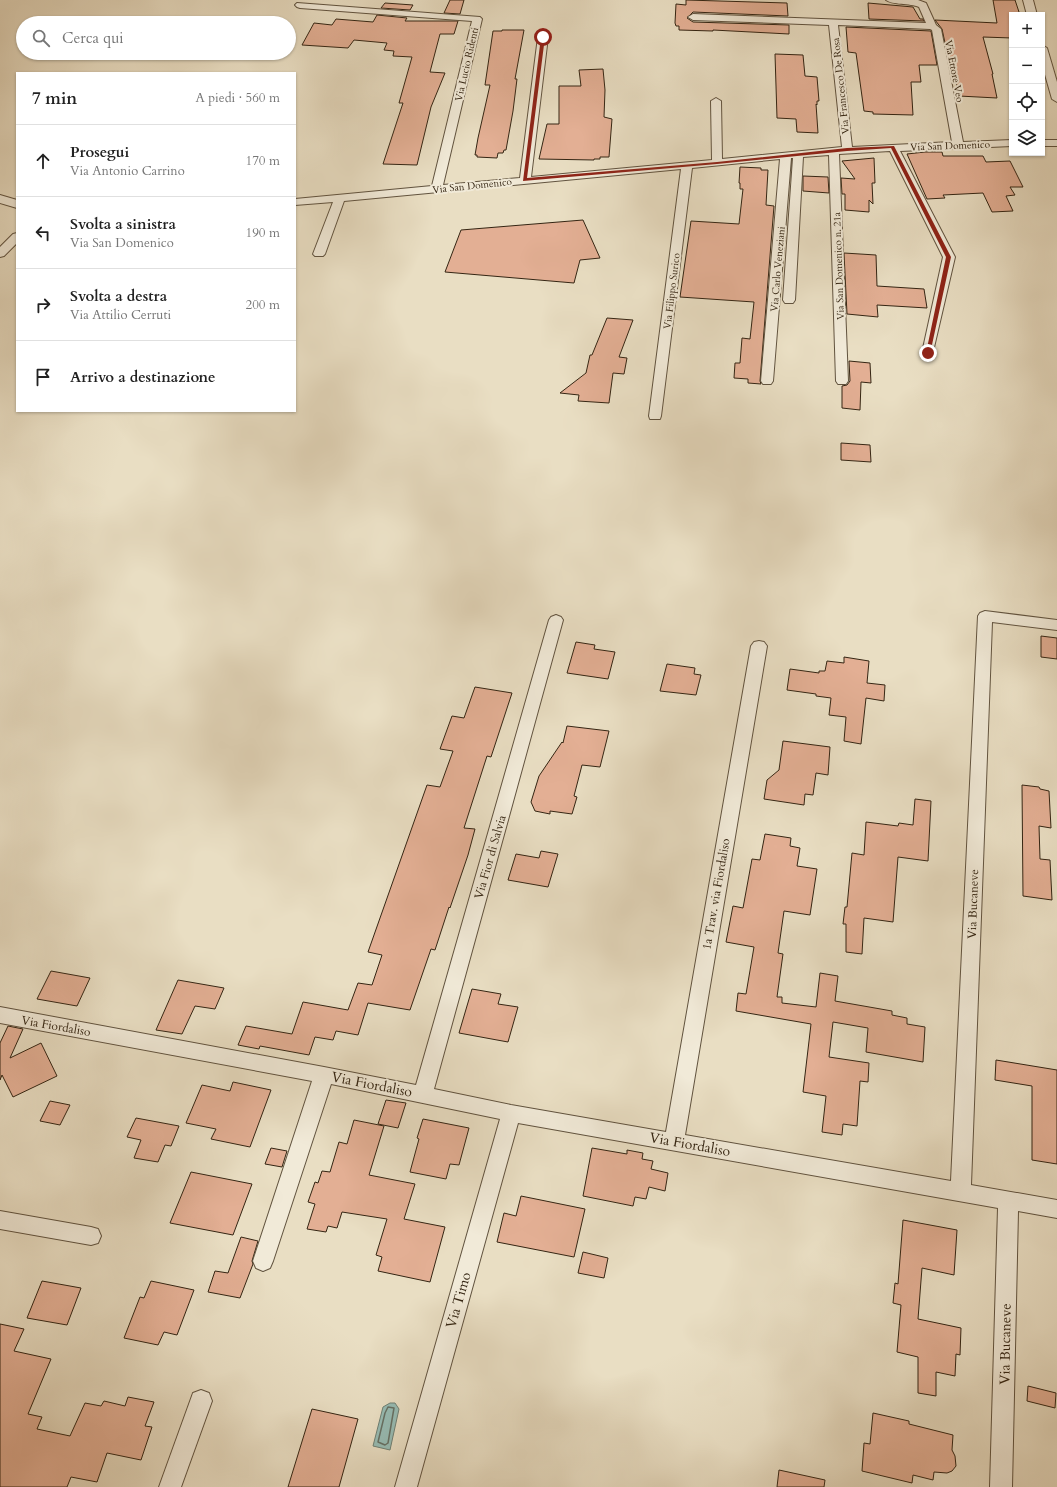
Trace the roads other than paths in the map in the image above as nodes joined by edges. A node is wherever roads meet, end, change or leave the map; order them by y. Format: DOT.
graph roads {
  1 [pos="891,0"];
  2 [pos="1028,0"];
  3 [pos="300,5"];
  4 [pos="1031,12"];
  5 [pos="693,17"];
  6 [pos="833,22"];
  7 [pos="932,26"];
  8 [pos="543,37"];
  9 [pos="1045,58"];
  10 [pos="1057,99"];
  11 [pos="716,101"];
  12 [pos="1045,143"];
  13 [pos="1057,143"];
  14 [pos="1009,144"];
  15 [pos="958,145"];
  16 [pos="893,147"];
  17 [pos="847,150"];
  18 [pos="834,151"];
  19 [pos="792,156"];
  20 [pos="717,163"];
  21 [pos="687,166"];
  22 [pos="525,180"];
  23 [pos="437,189"];
  24 [pos="0,199"];
  25 [pos="339,199"];
  26 [pos="296,202"];
  27 [pos="16,204"];
  28 [pos="16,236"];
  29 [pos="0,254"];
  30 [pos="319,254"];
  31 [pos="789,300"];
  32 [pos="928,353"];
  33 [pos="767,381"];
  34 [pos="842,381"];
  35 [pos="655,416"];
  36 [pos="556,620"];
  37 [pos="1057,625"];
  38 [pos="759,646"];
  39 [pos="0,1015"];
  40 [pos="324,1075"];
  41 [pos="423,1094"];
  42 [pos="511,1113"];
  43 [pos="674,1141"];
  44 [pos="961,1192"];
  45 [pos="1008,1201"];
  46 [pos="1057,1209"];
  47 [pos="0,1220"];
  48 [pos="91,1236"];
  49 [pos="263,1261"];
  50 [pos="200,1401"];
  51 [pos="170,1487"];
  52 [pos="406,1487"];
  53 [pos="1001,1487"];
  1 -- 7 [label="street, Via Ettore Veo"];
  2 -- 4 [label="street"];
  3 -- 23 [label="street, Via Lucio Ridenti"];
  5 -- 6 [label="street"];
  6 -- 7 [label="street"];
  6 -- 17 [label="street, Via Francesco De Rosa"];
  7 -- 15 [label="street, Via Ettore Veo"];
  8 -- 22 [label="street"];
  9 -- 10 [label="street"];
  11 -- 20 [label="street"];
  12 -- 13 [label="street"];
  14 -- 15 [label="street, Via San Domenico"];
  15 -- 16 [label="street, Via San Domenico"];
  16 -- 17 [label="street, Via San Domenico"];
  16 -- 32 [label="street"];
  17 -- 18 [label="street, Via San Domenico"];
  18 -- 19 [label="street, Via San Domenico"];
  18 -- 34 [label="street, Via San Domenico n. 21a"];
  19 -- 20 [label="street, Via San Domenico"];
  19 -- 31 [label="street"];
  19 -- 33 [label="street, Via Carlo Veneziani"];
  20 -- 21 [label="street, Via San Domenico"];
  21 -- 22 [label="street, Via San Domenico"];
  21 -- 35 [label="street, Via Filippo Surico"];
  22 -- 23 [label="street, Via San Domenico"];
  23 -- 25 [label="street, Via San Domenico"];
  24 -- 27 [label="street"];
  25 -- 26 [label="street, Via San Domenico"];
  25 -- 30 [label="street"];
  28 -- 29 [label="street"];
  36 -- 41 [label="street, Via Fior di Salvia"];
  37 -- 44 [label="street, Via Bucaneve"];
  38 -- 43 [label="street, 1a Trav. via Fiordaliso"];
  39 -- 40 [label="street, Via Fiordaliso"];
  40 -- 41 [label="street, Via Fiordaliso"];
  40 -- 49 [label="street, Via Fiordaliso"];
  41 -- 42 [label="street, Via Fiordaliso"];
  42 -- 43 [label="street, Via Fiordaliso"];
  42 -- 52 [label="street, Via Timo"];
  43 -- 44 [label="street, Via Fiordaliso"];
  44 -- 45 [label="street, Via Fiordaliso"];
  45 -- 46 [label="street, Via Fiordaliso"];
  45 -- 53 [label="street, Via Bucaneve"];
  47 -- 48 [label="street"];
  50 -- 51 [label="street"];
}
